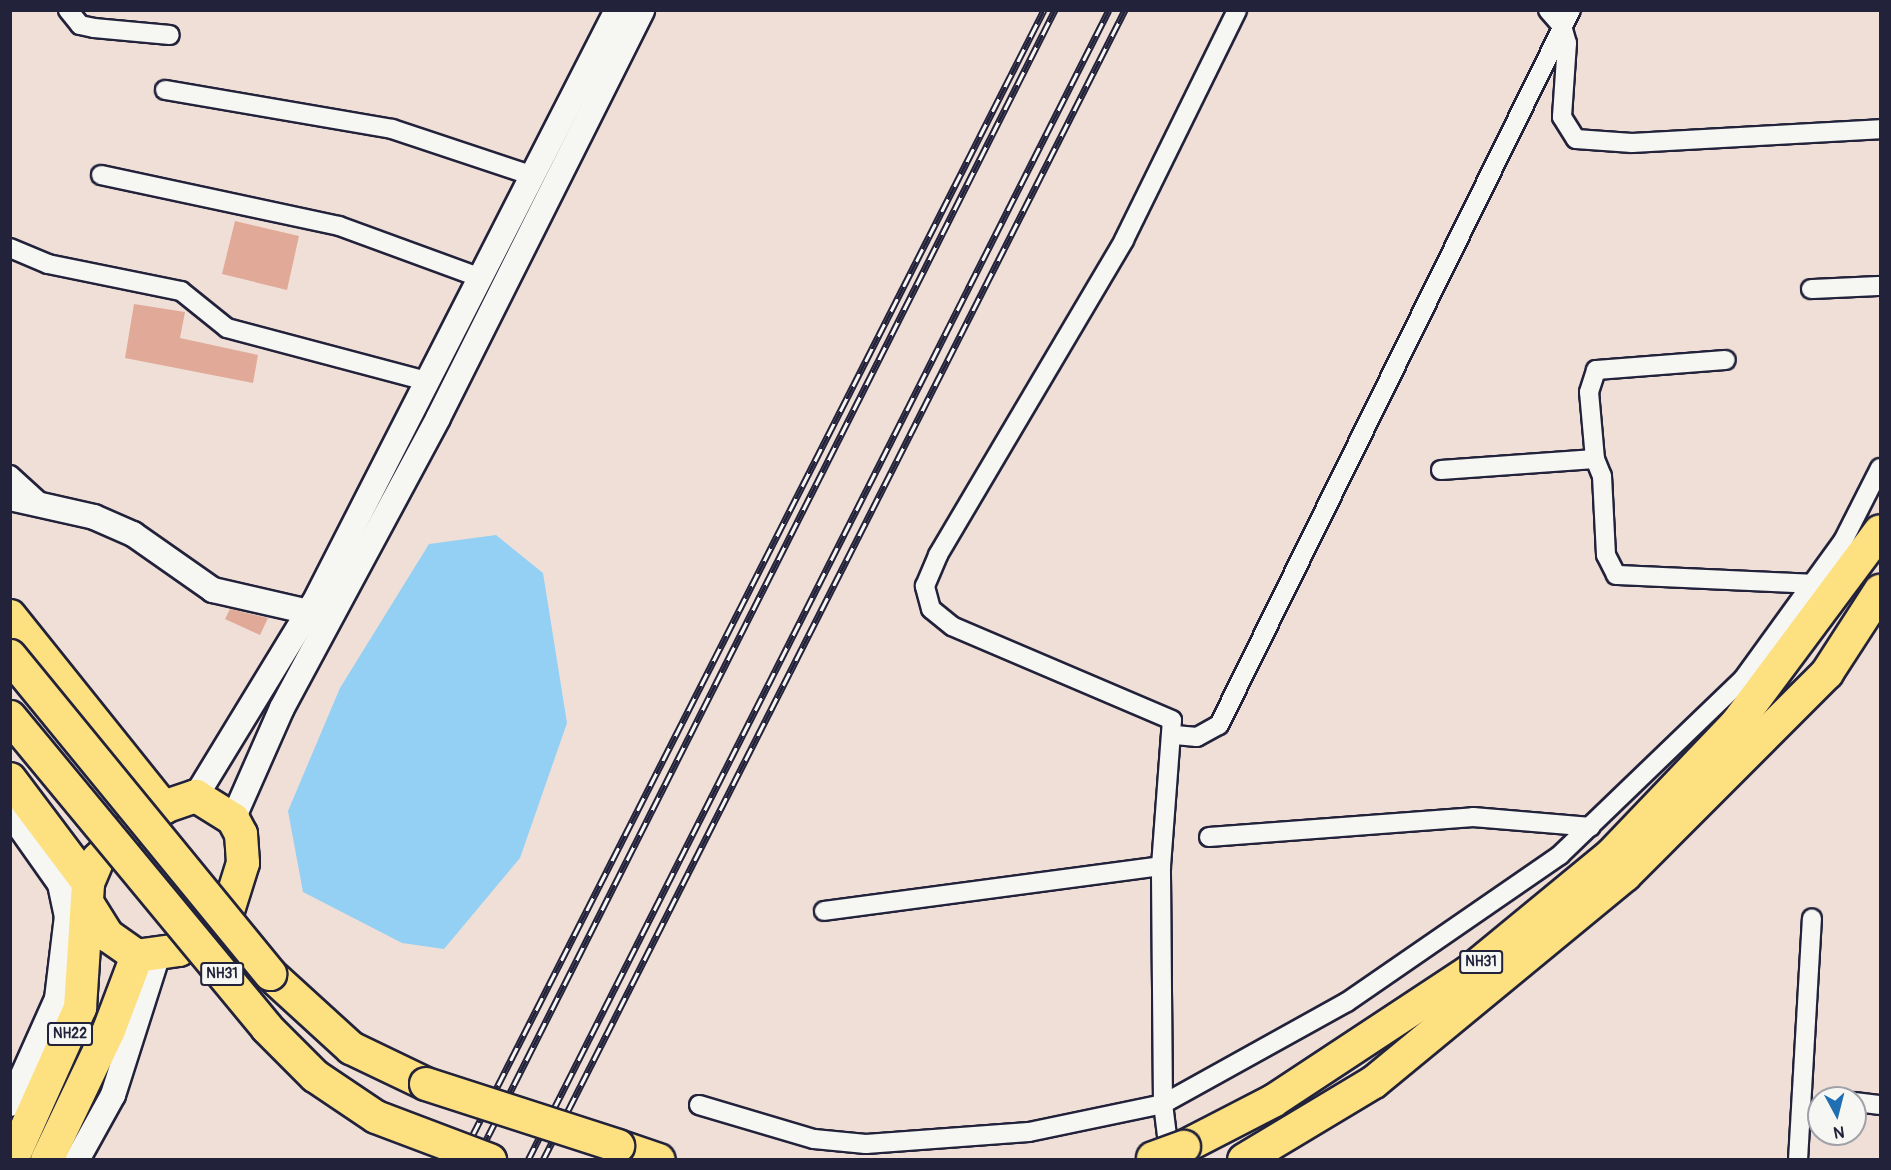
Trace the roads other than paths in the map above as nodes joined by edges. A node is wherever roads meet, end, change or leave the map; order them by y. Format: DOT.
graph roads {
  1 [pos="68,10"];
  2 [pos="1237,10"];
  3 [pos="1548,10"];
  4 [pos="627,16"];
  5 [pos="1566,18"];
  6 [pos="170,35"];
  7 [pos="165,90"];
  8 [pos="1881,129"];
  9 [pos="101,175"];
  10 [pos="533,176"];
  11 [pos="10,248"];
  12 [pos="481,278"];
  13 [pos="1881,286"];
  14 [pos="1811,289"];
  15 [pos="1726,360"];
  16 [pos="426,381"];
  17 [pos="1594,459"];
  18 [pos="1881,468"];
  19 [pos="1441,470"];
  20 [pos="10,475"];
  21 [pos="10,498"];
  22 [pos="42,504"];
  23 [pos="1881,531"];
  24 [pos="1813,584"];
  25 [pos="1881,591"];
  26 [pos="309,612"];
  27 [pos="10,616"];
  28 [pos="10,656"];
  29 [pos="10,717"];
  30 [pos="1747,734"];
  31 [pos="1175,735"];
  32 [pos="10,778"];
  33 [pos="196,796"];
  34 [pos="164,808"];
  35 [pos="10,813"];
  36 [pos="233,819"];
  37 [pos="1591,827"];
  38 [pos="1209,837"];
  39 [pos="1161,866"];
  40 [pos="89,894"];
  41 [pos="824,911"];
  42 [pos="1812,918"];
  43 [pos="147,955"];
  44 [pos="70,999"];
  45 [pos="1811,1086"];
  46 [pos="10,1104"];
  47 [pos="1163,1104"];
  48 [pos="699,1105"];
  49 [pos="1807,1116"];
  50 [pos="1163,1156"];
  51 [pos="14,1157"];
  52 [pos="47,1160"];
  53 [pos="77,1160"];
  54 [pos="490,1160"];
  55 [pos="659,1160"];
  56 [pos="1244,1160"];
  57 [pos="1798,1160"];
  1 -- 6 [label="street"];
  2 -- 31 [label="street"];
  3 -- 5 [label="street"];
  4 -- 10 [label="main road"];
  4 -- 36 [label="main road"];
  5 -- 8 [label="street"];
  5 -- 31 [label="street"];
  7 -- 10 [label="street"];
  9 -- 12 [label="street"];
  10 -- 12 [label="main road"];
  11 -- 16 [label="street"];
  12 -- 16 [label="main road"];
  13 -- 14 [label="street"];
  15 -- 17 [label="street"];
  16 -- 26 [label="main road"];
  17 -- 19 [label="street"];
  17 -- 24 [label="street"];
  18 -- 24 [label="street"];
  20 -- 22 [label="street"];
  21 -- 22 [label="main road"];
  22 -- 26 [label="main road"];
  23 -- 30 [label="highway, NH31"];
  24 -- 37 [label="street"];
  25 -- 30 [label="highway, NH31"];
  26 -- 33 [label="main road"];
  27 -- 34 [label="highway"];
  28 -- 55 [label="highway, NH31, bridge"];
  29 -- 54 [label="highway, NH31, bridge"];
  30 -- 50 [label="highway, NH31"];
  30 -- 56 [label="highway, NH31"];
  31 -- 39 [label="street"];
  32 -- 40 [label="highway"];
  33 -- 34 [label="highway"];
  33 -- 36 [label="highway"];
  34 -- 40 [label="highway, NH22"];
  35 -- 44 [label="main road"];
  36 -- 43 [label="highway"];
  37 -- 38 [label="street"];
  37 -- 47 [label="street"];
  39 -- 41 [label="street"];
  39 -- 47 [label="street"];
  40 -- 43 [label="highway"];
  40 -- 44 [label="highway, NH22"];
  42 -- 45 [label="street"];
  43 -- 52 [label="highway, NH22"];
  43 -- 53 [label="main road"];
  44 -- 46 [label="main road"];
  44 -- 51 [label="highway, NH22"];
  47 -- 48 [label="street"];
  47 -- 50 [label="street"];
  49 -- 57 [label="street"];
}
